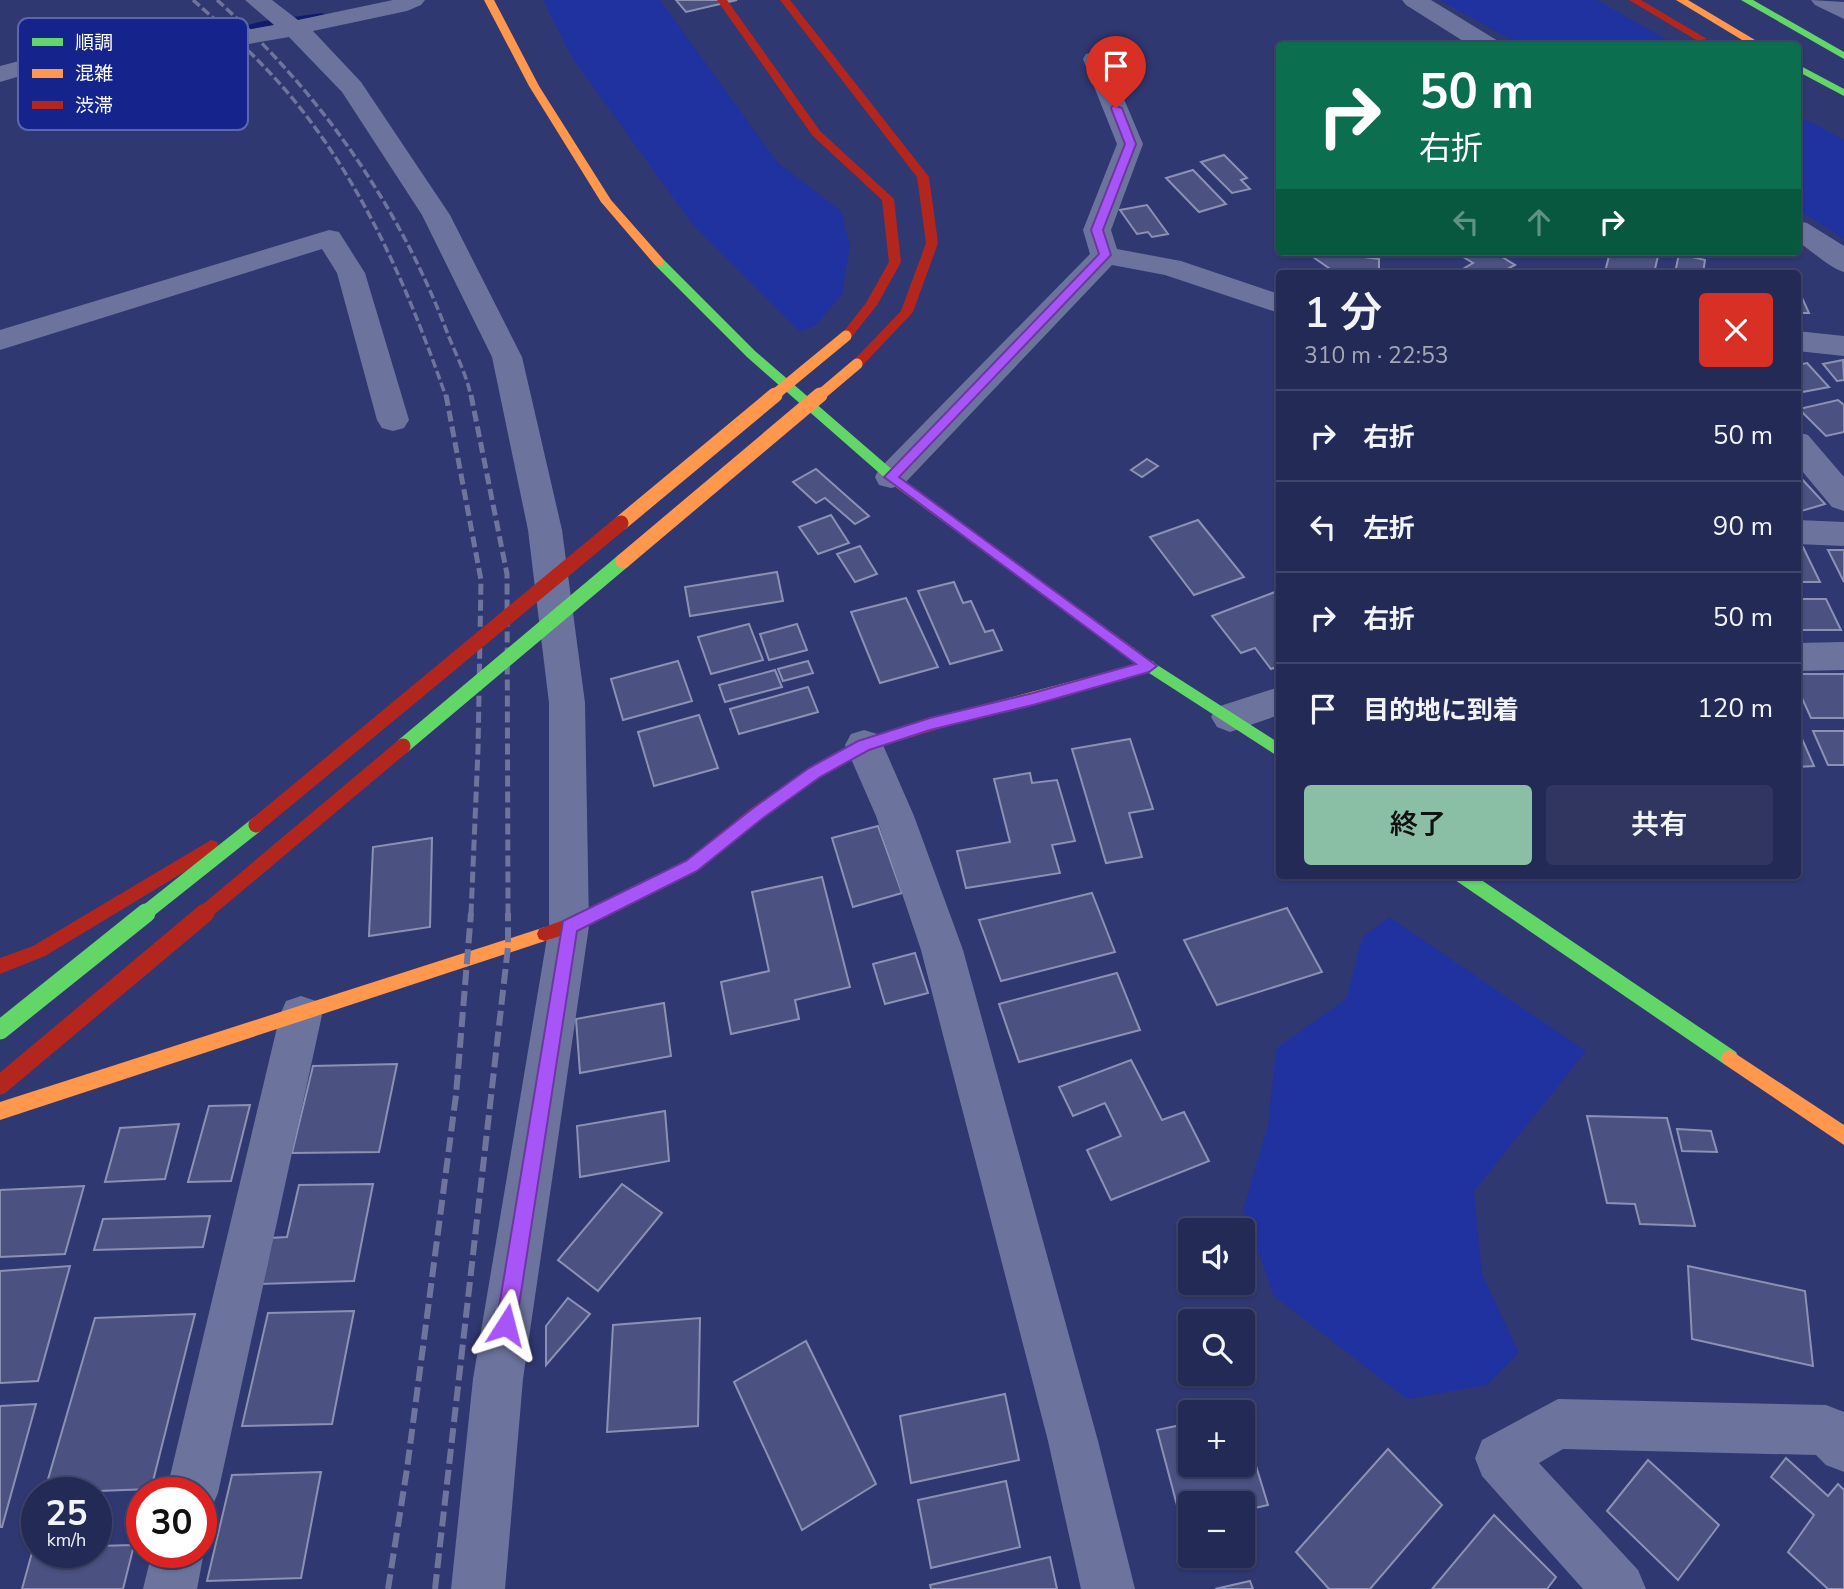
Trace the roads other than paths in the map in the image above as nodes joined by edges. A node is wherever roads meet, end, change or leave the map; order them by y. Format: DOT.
graph roads {
  1 [pos="257,0"];
  2 [pos="413,0"];
  3 [pos="489,0"];
  4 [pos="722,0"];
  5 [pos="785,0"];
  6 [pos="1414,0"];
  7 [pos="1634,0"];
  8 [pos="1681,0"];
  9 [pos="1746,0"];
  10 [pos="1823,0"];
  11 [pos="1844,12"];
  12 [pos="295,29"];
  13 [pos="248,37"];
  14 [pos="1482,42"];
  15 [pos="1706,42"];
  16 [pos="1753,42"];
  17 [pos="1844,56"];
  18 [pos="1095,60"];
  19 [pos="18,69"];
  20 [pos="1801,69"];
  21 [pos="0,74"];
  22 [pos="1844,93"];
  23 [pos="1801,231"];
  24 [pos="1105,255"];
  25 [pos="1844,263"];
  26 [pos="1276,303"];
  27 [pos="0,340"];
  28 [pos="1801,341"];
  29 [pos="1844,346"];
  30 [pos="393,421"];
  31 [pos="1801,448"];
  32 [pos="891,477"];
  33 [pos="1844,499"];
  34 [pos="1801,533"];
  35 [pos="1844,534"];
  36 [pos="1844,656"];
  37 [pos="1801,657"];
  38 [pos="1149,666"];
  39 [pos="1276,702"];
  40 [pos="1230,717"];
  41 [pos="864,746"];
  42 [pos="1276,749"];
  43 [pos="284,803"];
  44 [pos="1467,879"];
  45 [pos="569,926"];
  46 [pos="0,967"];
  47 [pos="301,1015"];
  48 [pos="0,1030"];
  49 [pos="0,1084"];
  50 [pos="0,1111"];
  51 [pos="1844,1136"];
  52 [pos="1844,1447"];
  53 [pos="196,1477"];
  54 [pos="175,1568"];
  55 [pos="170,1589"];
  56 [pos="478,1589"];
  57 [pos="1108,1589"];
  58 [pos="1619,1589"];
  1 -- 12 [label="street"];
  2 -- 12 [label="street"];
  3 -- 32 [label="main road"];
  4 -- 43 [label="main road, bridge"];
  5 -- 49 [label="main road, bridge"];
  6 -- 14 [label="street"];
  7 -- 15 [label="main road"];
  8 -- 16 [label="main road"];
  9 -- 17 [label="main road"];
  10 -- 11 [label="street"];
  12 -- 13 [label="street"];
  12 -- 45 [label="street"];
  18 -- 24 [label="street"];
  19 -- 21 [label="street"];
  20 -- 22 [label="main road"];
  23 -- 25 [label="street"];
  24 -- 26 [label="street"];
  24 -- 32 [label="street"];
  27 -- 30 [label="street"];
  28 -- 29 [label="street"];
  31 -- 33 [label="street"];
  32 -- 38 [label="main road"];
  34 -- 35 [label="street"];
  36 -- 37 [label="street"];
  38 -- 40 [label="main road"];
  38 -- 41 [label="main road"];
  39 -- 40 [label="street"];
  40 -- 42 [label="main road"];
  41 -- 45 [label="main road"];
  41 -- 57 [label="street"];
  43 -- 46 [label="main road, bridge"];
  43 -- 48 [label="main road, bridge"];
  44 -- 51 [label="main road"];
  45 -- 47 [label="main road"];
  45 -- 56 [label="street"];
  47 -- 50 [label="main road"];
  47 -- 53 [label="street"];
  52 -- 58 [label="street"];
  54 -- 55 [label="street"];
}
